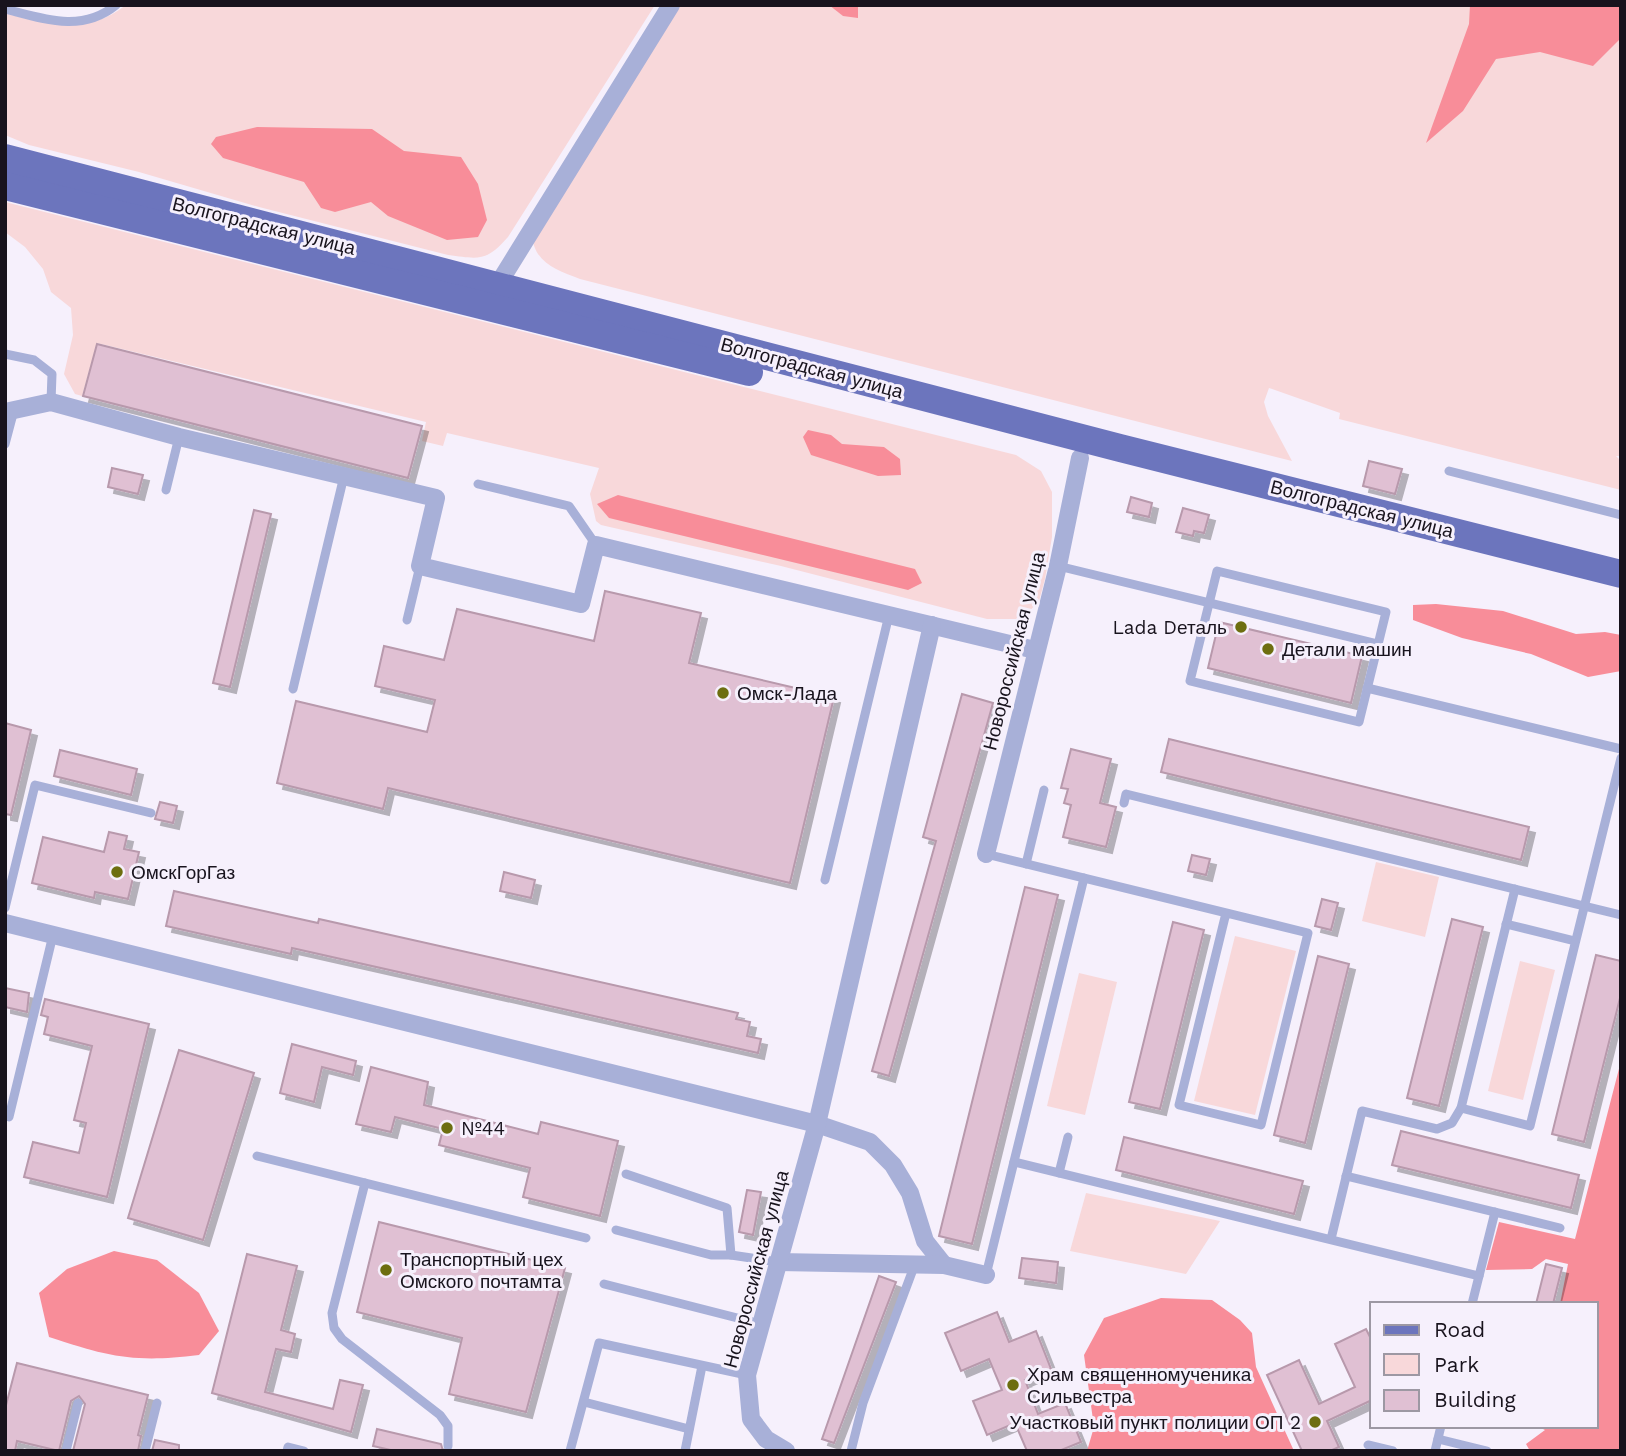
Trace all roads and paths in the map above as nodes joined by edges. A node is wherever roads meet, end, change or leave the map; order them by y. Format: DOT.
graph roads {
  1 [pos="117,5"];
  2 [pos="671,5"];
  3 [pos="5,9"];
  4 [pos="5,158"];
  5 [pos="5,186"];
  6 [pos="491,295"];
  7 [pos="5,355"];
  8 [pos="51,402"];
  9 [pos="10,411"];
  10 [pos="179,437"];
  11 [pos="5,444"];
  12 [pos="1080,458"];
  13 [pos="1449,471"];
  14 [pos="344,476"];
  15 [pos="478,484"];
  16 [pos="166,491"];
  17 [pos="1621,514"];
  18 [pos="596,545"];
  19 [pos="420,566"];
  20 [pos="1058,566"];
  21 [pos="1621,574"];
  22 [pos="1621,594"];
  23 [pos="1209,603"];
  24 [pos="889,615"];
  25 [pos="407,620"];
  26 [pos="932,625"];
  27 [pos="1378,644"];
  28 [pos="1035,650"];
  29 [pos="1367,688"];
  30 [pos="293,689"];
  31 [pos="1621,749"];
  32 [pos="1621,758"];
  33 [pos="1044,790"];
  34 [pos="1124,803"];
  35 [pos="151,813"];
  36 [pos="986,855"];
  37 [pos="1026,864"];
  38 [pos="1084,878"];
  39 [pos="825,880"];
  40 [pos="1515,888"];
  41 [pos="1584,905"];
  42 [pos="5,908"];
  43 [pos="1226,913"];
  44 [pos="1621,915"];
  45 [pos="5,923"];
  46 [pos="1506,924"];
  47 [pos="53,935"];
  48 [pos="1575,941"];
  49 [pos="1461,1108"];
  50 [pos="9,1117"];
  51 [pos="817,1124"];
  52 [pos="1068,1137"];
  53 [pos="257,1156"];
  54 [pos="1014,1162"];
  55 [pos="1059,1173"];
  56 [pos="626,1174"];
  57 [pos="1346,1176"];
  58 [pos="365,1183"];
  59 [pos="1495,1212"];
  60 [pos="1560,1228"];
  61 [pos="616,1230"];
  62 [pos="586,1238"];
  63 [pos="1331,1239"];
  64 [pos="731,1255"];
  65 [pos="778,1262"];
  66 [pos="915,1263"];
  67 [pos="943,1265"];
  68 [pos="986,1275"];
  69 [pos="1479,1276"];
  70 [pos="604,1284"];
  71 [pos="1472,1302"];
  72 [pos="761,1324"];
  73 [pos="702,1366"];
  74 [pos="747,1376"];
  75 [pos="584,1402"];
  76 [pos="78,1403"];
  77 [pos="157,1403"];
  78 [pos="1441,1428"];
  79 [pos="689,1429"];
  80 [pos="1438,1439"];
  81 [pos="1368,1445"];
  82 [pos="448,1446"];
  83 [pos="66,1451"];
  84 [pos="145,1451"];
  85 [pos="286,1451"];
  86 [pos="304,1451"];
  87 [pos="570,1451"];
  88 [pos="684,1451"];
  89 [pos="786,1451"];
  90 [pos="851,1451"];
  91 [pos="1393,1451"];
  92 [pos="1435,1451"];
  93 [pos="1486,1451"];
  1 -- 3 [label="lane"];
  2 -- 6 [label="street"];
  4 -- 6 [label="main road, Волгоградская улица"];
  5 -- 6 [label="main road, Волгоградская улица"];
  6 -- 12 [label="main road, Волгоградская улица"];
  6 -- 21 [label="main road, Волгоградская улица"];
  7 -- 8 [label="lane"];
  8 -- 9 [label="street"];
  8 -- 10 [label="street"];
  9 -- 11 [label="lane"];
  10 -- 14 [label="street"];
  10 -- 16 [label="lane"];
  12 -- 20 [label="street, Новороссийская улица"];
  12 -- 22 [label="main road, Волгоградская улица"];
  13 -- 17 [label="lane"];
  14 -- 19 [label="street"];
  14 -- 30 [label="lane"];
  15 -- 18 [label="lane"];
  18 -- 19 [label="street"];
  18 -- 24 [label="street"];
  19 -- 25 [label="lane"];
  20 -- 23 [label="lane"];
  20 -- 28 [label="street, Новороссийская улица"];
  23 -- 27 [label="lane"];
  23 -- 27 [label="lane"];
  23 -- 29 [label="lane"];
  24 -- 26 [label="street"];
  24 -- 39 [label="lane"];
  26 -- 28 [label="street"];
  26 -- 51 [label="street, Новороссийская улица"];
  27 -- 29 [label="lane"];
  28 -- 36 [label="street, Новороссийская улица"];
  29 -- 31 [label="lane"];
  32 -- 41 [label="lane"];
  33 -- 37 [label="lane"];
  34 -- 40 [label="lane"];
  35 -- 42 [label="lane"];
  36 -- 37 [label="lane"];
  37 -- 38 [label="lane"];
  38 -- 43 [label="lane"];
  38 -- 54 [label="lane"];
  40 -- 41 [label="lane"];
  40 -- 46 [label="lane"];
  41 -- 44 [label="lane"];
  41 -- 48 [label="lane"];
  43 -- 43 [label="lane"];
  45 -- 47 [label="street"];
  46 -- 48 [label="lane"];
  46 -- 49 [label="lane"];
  47 -- 50 [label="lane"];
  47 -- 51 [label="street"];
  48 -- 49 [label="lane"];
  49 -- 57 [label="lane"];
  51 -- 65 [label="street, Новороссийская улица"];
  51 -- 67 [label="street"];
  52 -- 55 [label="lane"];
  53 -- 58 [label="lane"];
  54 -- 55 [label="lane"];
  54 -- 68 [label="lane"];
  55 -- 63 [label="lane"];
  56 -- 64 [label="lane"];
  57 -- 59 [label="lane"];
  57 -- 63 [label="lane"];
  58 -- 62 [label="lane"];
  58 -- 82 [label="lane"];
  59 -- 60 [label="lane"];
  59 -- 69 [label="lane"];
  61 -- 64 [label="lane"];
  63 -- 69 [label="lane"];
  64 -- 65 [label="lane"];
  65 -- 66 [label="street"];
  65 -- 72 [label="street, Новороссийская улица"];
  66 -- 67 [label="street"];
  66 -- 90 [label="lane"];
  67 -- 68 [label="street"];
  69 -- 71 [label="lane"];
  70 -- 72 [label="lane"];
  72 -- 74 [label="street, Новороссийская улица"];
  73 -- 74 [label="lane"];
  73 -- 75 [label="lane"];
  73 -- 79 [label="lane"];
  74 -- 89 [label="street, Новороссийская улица"];
  75 -- 79 [label="lane"];
  75 -- 87 [label="lane"];
  76 -- 83 [label="lane"];
  77 -- 84 [label="lane"];
  78 -- 80 [label="lane"];
  79 -- 88 [label="lane"];
  80 -- 92 [label="lane"];
  80 -- 93 [label="lane"];
  81 -- 91 [label="lane"];
  85 -- 86 [label="lane"];
}
